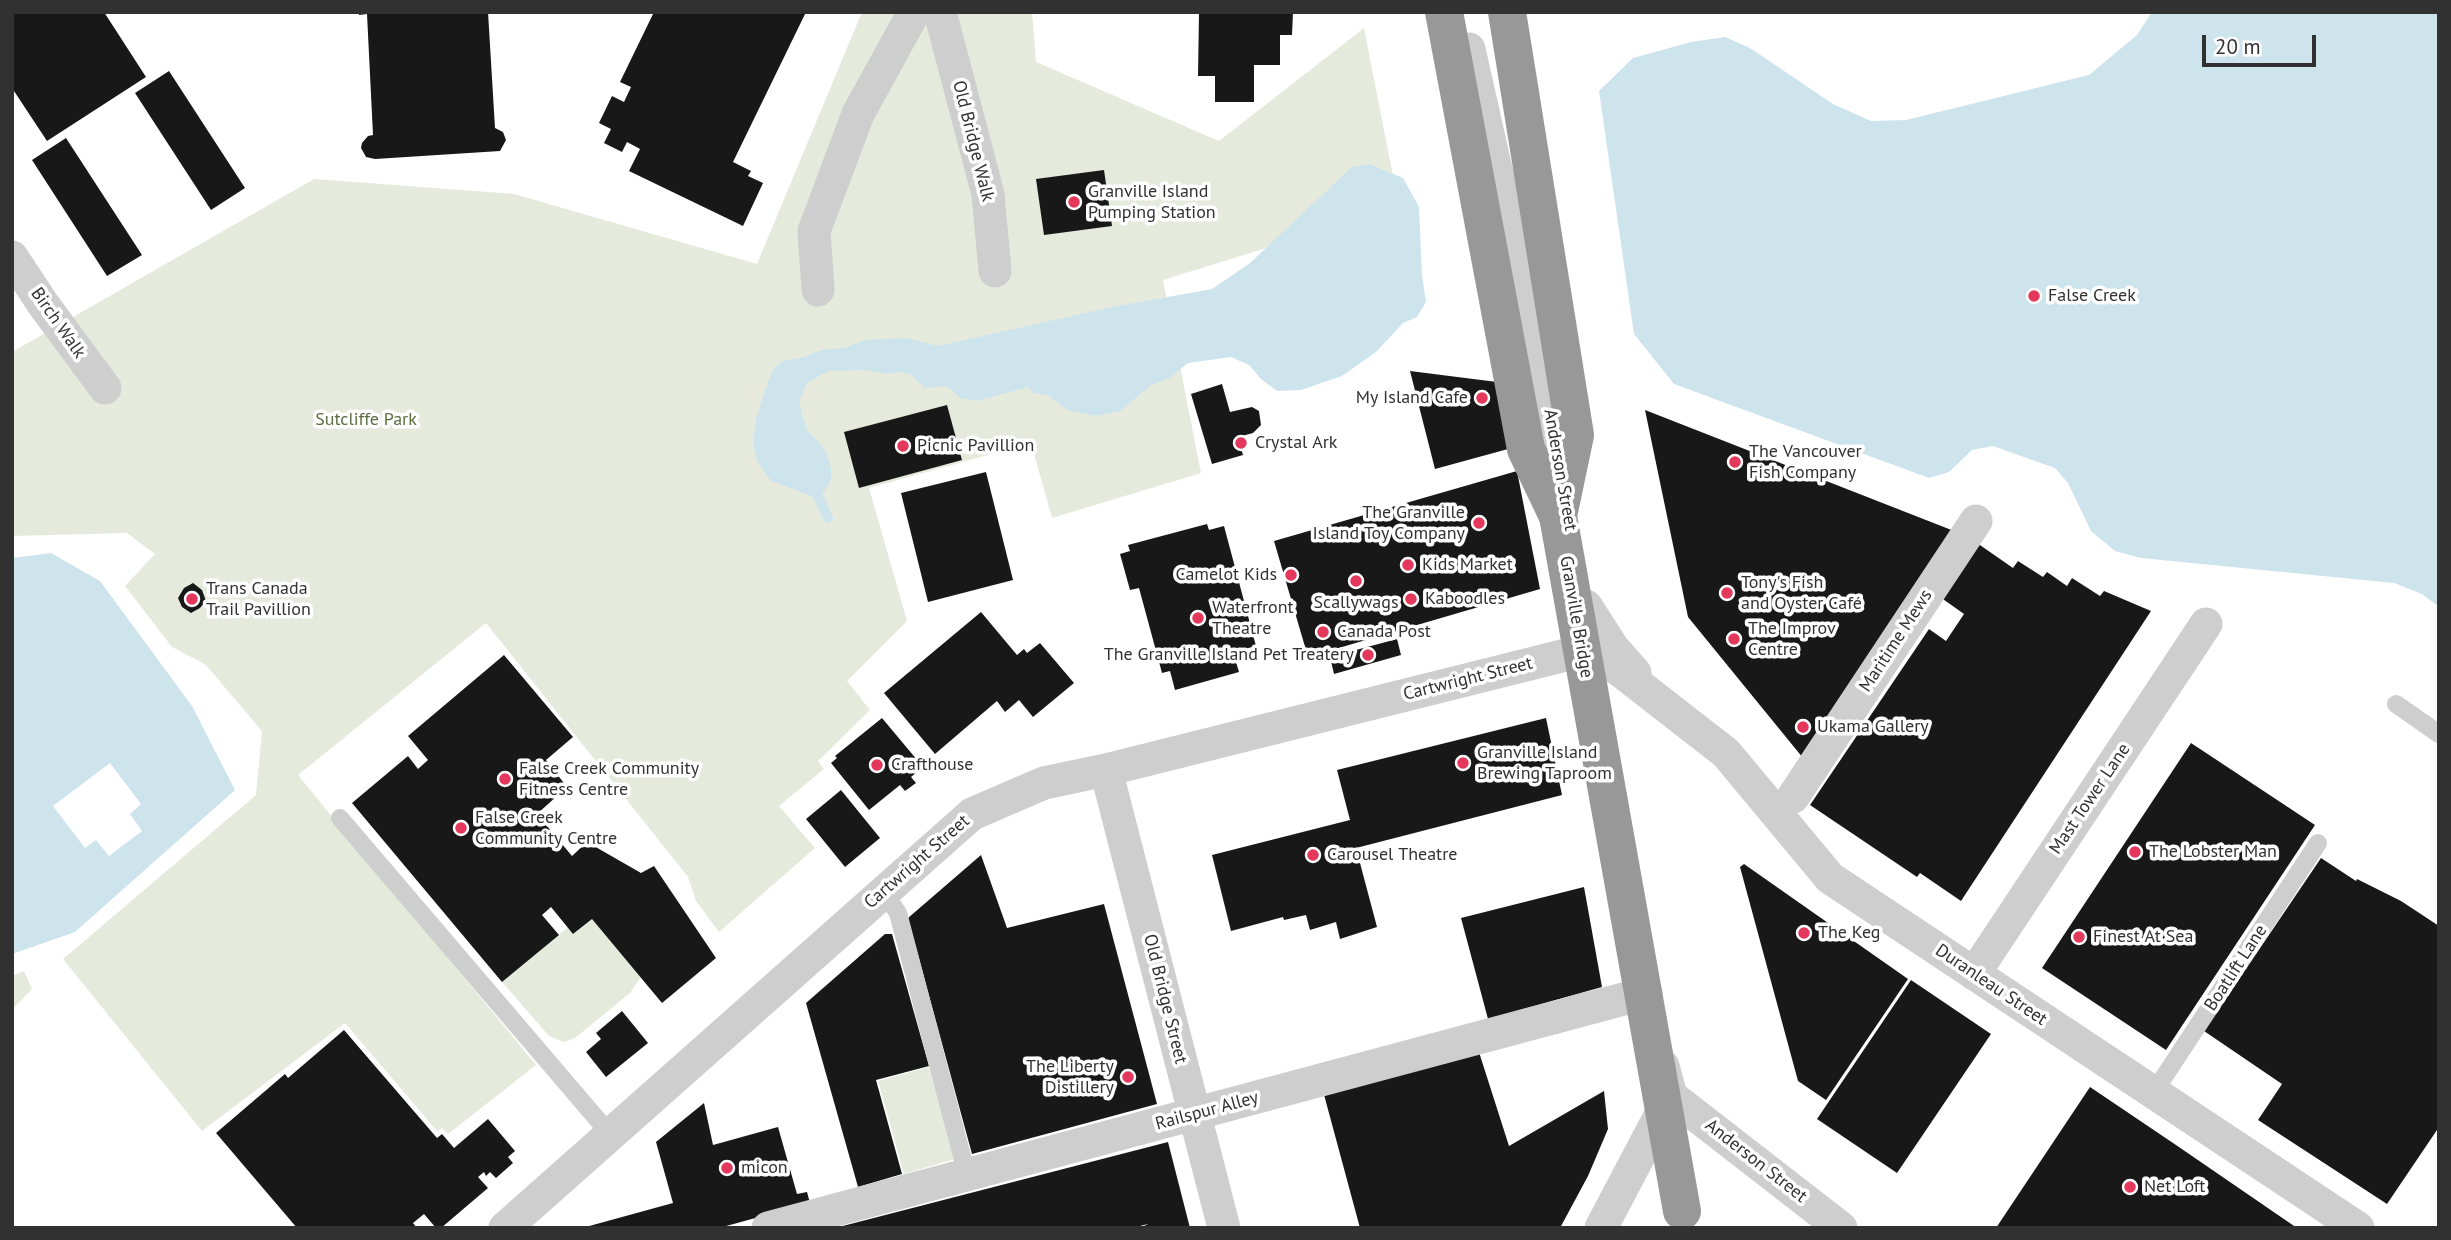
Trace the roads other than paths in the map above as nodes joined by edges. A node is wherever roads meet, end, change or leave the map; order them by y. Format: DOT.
graph roads {
  1 [pos="914,12"];
  2 [pos="940,12"];
  3 [pos="1444,12"];
  4 [pos="1461,12"];
  5 [pos="1507,12"];
  6 [pos="12,257"];
  7 [pos="995,271"];
  8 [pos="818,290"];
  9 [pos="105,388"];
  10 [pos="1558,516"];
  11 [pos="1976,521"];
  12 [pos="2206,624"];
  13 [pos="1585,637"];
  14 [pos="1660,701"];
  15 [pos="2396,704"];
  16 [pos="2439,734"];
  17 [pos="1106,770"];
  18 [pos="1793,797"];
  19 [pos="340,817"];
  20 [pos="2318,843"];
  21 [pos="883,891"];
  22 [pos="1974,974"];
  23 [pos="1646,993"];
  24 [pos="2154,1092"];
  25 [pos="1671,1096"];
  26 [pos="1195,1114"];
  27 [pos="609,1133"];
  28 [pos="967,1175"];
  29 [pos="505,1228"];
  30 [pos="768,1228"];
  31 [pos="1224,1228"];
  32 [pos="1601,1228"];
  33 [pos="1685,1228"];
  34 [pos="1841,1228"];
  35 [pos="2358,1228"];
  1 -- 8 [label="street"];
  2 -- 7 [label="street, Old Bridge Walk"];
  3 -- 10 [label="highway, Granville Bridge"];
  4 -- 13 [label="street, Anderson Street"];
  5 -- 10 [label="highway, bridge"];
  6 -- 9 [label="street, Birch Walk"];
  10 -- 33 [label="highway, Granville Bridge, bridge"];
  11 -- 18 [label="street, Maritime Mews"];
  12 -- 22 [label="street, Mast Tower Lane"];
  13 -- 14 [label="street, Duranleau Street"];
  13 -- 14 [label="street, Duranleau Street"];
  13 -- 17 [label="street, Cartwright Street"];
  13 -- 23 [label="street, Anderson Street"];
  14 -- 22 [label="street, Duranleau Street"];
  15 -- 16 [label="lane"];
  17 -- 21 [label="street, Cartwright Street"];
  17 -- 26 [label="street, Old Bridge Street"];
  19 -- 27 [label="lane"];
  20 -- 24 [label="lane, Boatlift Lane"];
  21 -- 27 [label="street, Cartwright Street"];
  21 -- 28 [label="lane"];
  22 -- 24 [label="street, Duranleau Street"];
  23 -- 25 [label="street, Anderson Street"];
  23 -- 26 [label="street, Railspur Alley"];
  24 -- 35 [label="street, Duranleau Street"];
  25 -- 32 [label="street"];
  25 -- 34 [label="street, Anderson Street"];
  26 -- 28 [label="street, Railspur Alley"];
  26 -- 31 [label="street, Old Bridge Street"];
  27 -- 29 [label="street, Cartwright Street"];
  28 -- 30 [label="street, Railspur Alley"];
}
